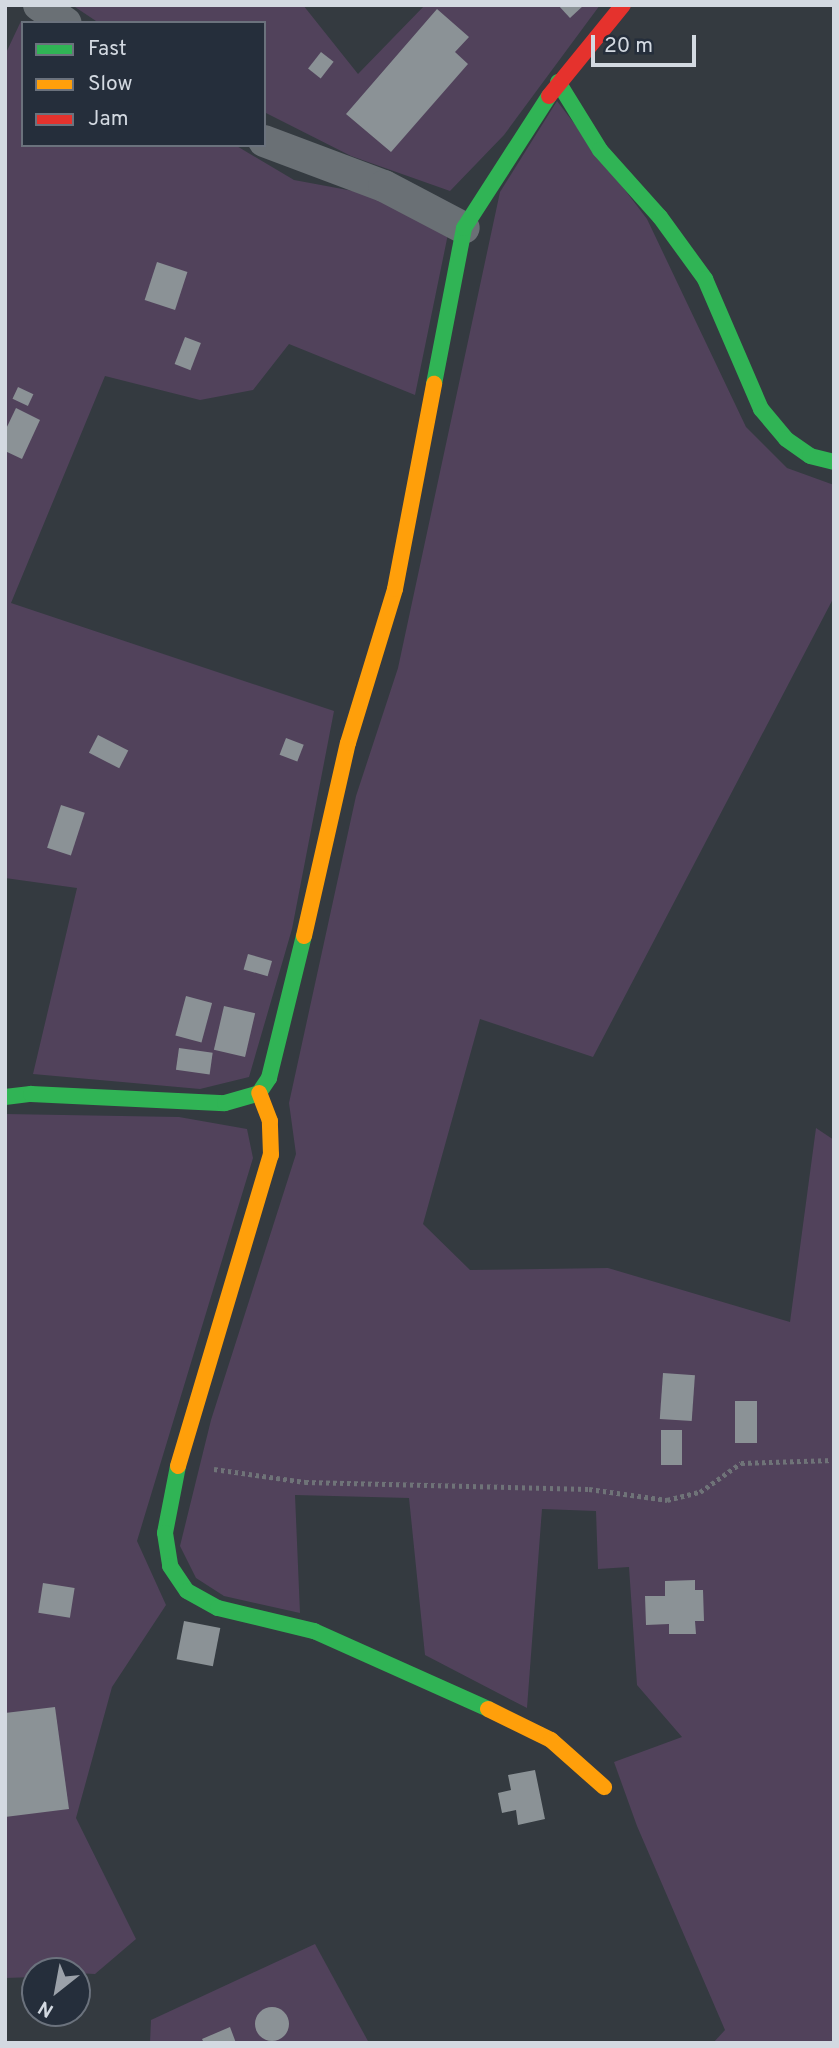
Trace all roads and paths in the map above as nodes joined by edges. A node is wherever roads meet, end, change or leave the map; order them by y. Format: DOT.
graph roads {
  1 [pos="39,5"];
  2 [pos="623,5"];
  3 [pos="63,21"];
  4 [pos="558,82"];
  5 [pos="266,142"];
  6 [pos="464,228"];
  7 [pos="834,462"];
  8 [pos="259,1093"];
  9 [pos="5,1097"];
  10 [pos="834,1460"];
  11 [pos="178,1464"];
  12 [pos="604,1787"];
  1 -- 3 [label="street"];
  2 -- 4 [label="street"];
  4 -- 6 [label="street"];
  4 -- 7 [label="street"];
  5 -- 6 [label="street"];
  6 -- 8 [label="street"];
  8 -- 9 [label="street"];
  8 -- 11 [label="street"];
  10 -- 11 [label="path"];
  11 -- 12 [label="street"];
}
